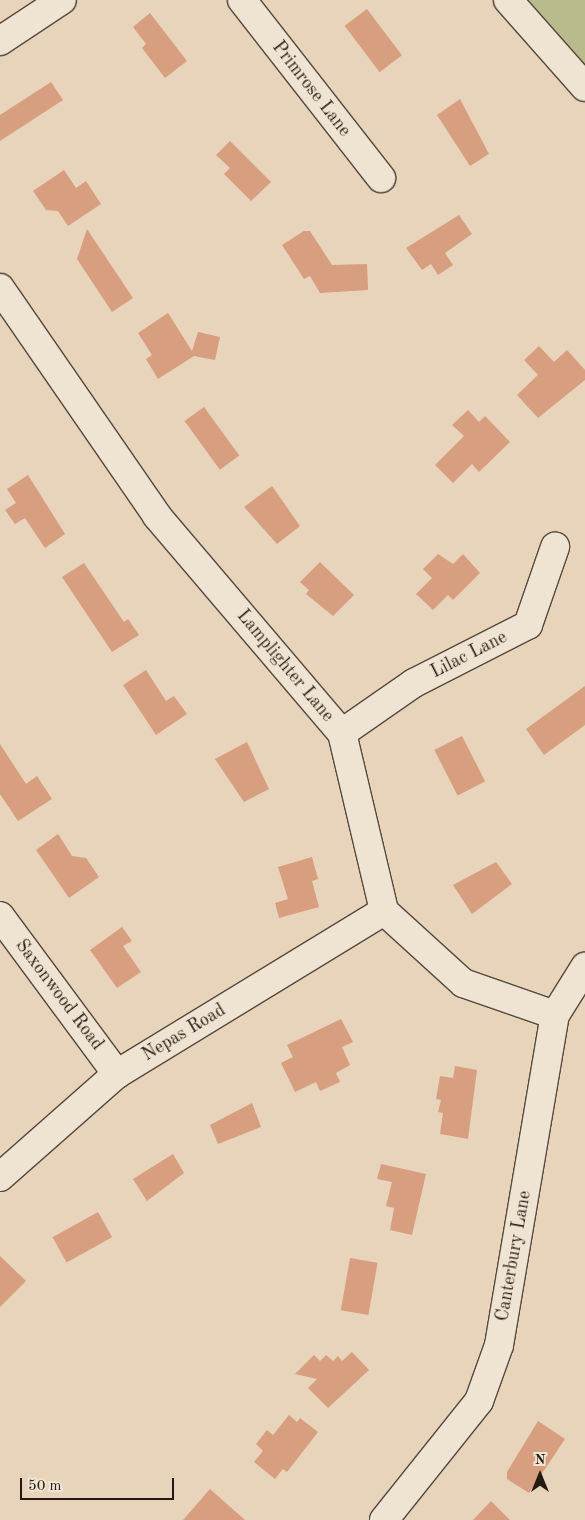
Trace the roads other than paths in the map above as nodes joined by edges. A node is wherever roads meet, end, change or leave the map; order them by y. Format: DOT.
graph roads {
  1 [pos="62,0"];
  2 [pos="242,0"];
  3 [pos="508,0"];
  4 [pos="0,41"];
  5 [pos="585,87"];
  6 [pos="381,178"];
  7 [pos="0,288"];
  8 [pos="555,547"];
  9 [pos="342,733"];
  10 [pos="384,911"];
  11 [pos="0,916"];
  12 [pos="585,967"];
  13 [pos="555,1015"];
  14 [pos="117,1074"];
  15 [pos="0,1177"];
  16 [pos="384,1520"];
  1 -- 4 [label="street"];
  2 -- 6 [label="street, Primrose Lane"];
  3 -- 5 [label="street"];
  7 -- 9 [label="street, Lamplighter Lane"];
  8 -- 9 [label="street, Lilac Lane"];
  9 -- 10 [label="street, Lamplighter Lane"];
  10 -- 13 [label="street"];
  10 -- 14 [label="street, Nepas Road"];
  11 -- 14 [label="street, Saxonwood Road"];
  12 -- 13 [label="street, Canterbury Lane"];
  13 -- 16 [label="street, Canterbury Lane"];
  14 -- 15 [label="street, Nepas Road"];
}
